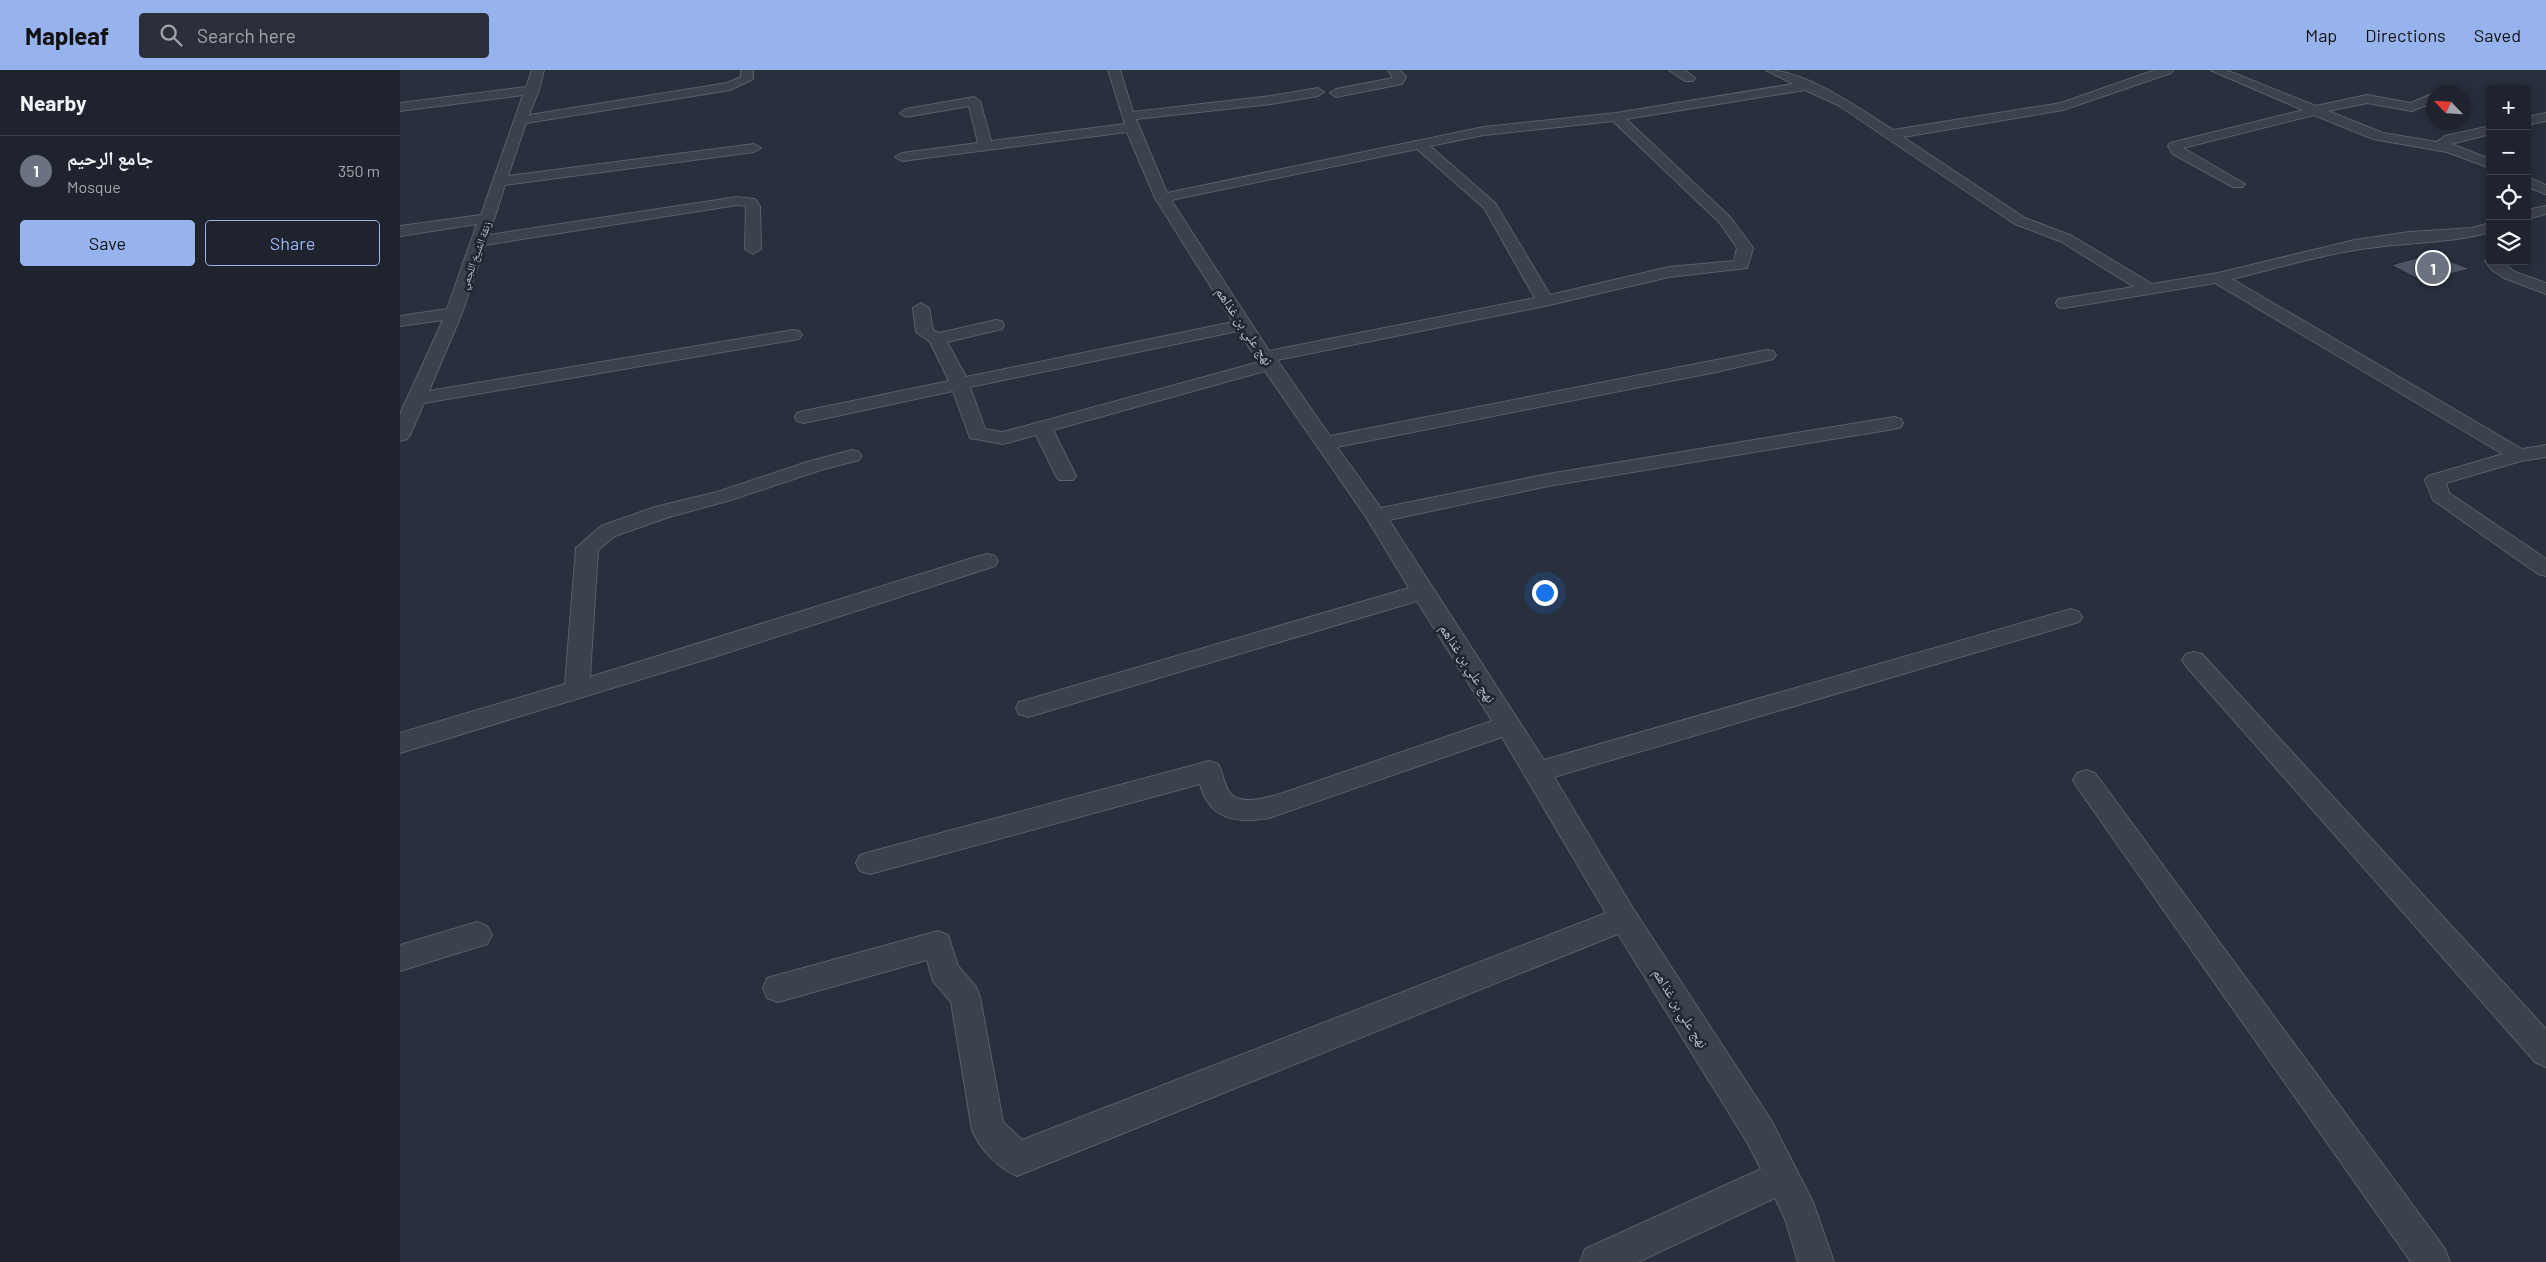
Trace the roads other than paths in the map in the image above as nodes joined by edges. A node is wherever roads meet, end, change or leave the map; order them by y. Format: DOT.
graph roads {
  1 [pos="538,70"];
  2 [pos="747,70"];
  3 [pos="1114,70"];
  4 [pos="1394,70"];
  5 [pos="1675,70"];
  6 [pos="1772,70"];
  7 [pos="2167,70"];
  8 [pos="2216,70"];
  9 [pos="1689,78"];
  10 [pos="1806,86"];
  11 [pos="533,90"];
  12 [pos="1318,92"];
  13 [pos="1336,93"];
  14 [pos="2426,101"];
  15 [pos="400,107"];
  16 [pos="2314,110"];
  17 [pos="906,113"];
  18 [pos="1616,117"];
  19 [pos="2546,117"];
  20 [pos="521,120"];
  21 [pos="2531,120"];
  22 [pos="1130,122"];
  23 [pos="2486,131"];
  24 [pos="1890,134"];
  25 [pos="1420,145"];
  26 [pos="986,146"];
  27 [pos="2439,146"];
  28 [pos="754,148"];
  29 [pos="902,158"];
  30 [pos="2486,162"];
  31 [pos="501,181"];
  32 [pos="2531,183"];
  33 [pos="2238,184"];
  34 [pos="2546,190"];
  35 [pos="1162,198"];
  36 [pos="2546,210"];
  37 [pos="2531,214"];
  38 [pos="488,218"];
  39 [pos="2486,228"];
  40 [pos="400,231"];
  41 [pos="2473,232"];
  42 [pos="2486,240"];
  43 [pos="480,241"];
  44 [pos="753,249"];
  45 [pos="2496,265"];
  46 [pos="2218,278"];
  47 [pos="2148,288"];
  48 [pos="2546,289"];
  49 [pos="1545,301"];
  50 [pos="2064,302"];
  51 [pos="921,308"];
  52 [pos="454,313"];
  53 [pos="400,321"];
  54 [pos="996,325"];
  55 [pos="1242,325"];
  56 [pos="793,335"];
  57 [pos="937,339"];
  58 [pos="1768,354"];
  59 [pos="1268,360"];
  60 [pos="960,384"];
  61 [pos="418,398"];
  62 [pos="804,417"];
  63 [pos="1894,423"];
  64 [pos="402,428"];
  65 [pos="1042,428"];
  66 [pos="1326,443"];
  67 [pos="2546,450"];
  68 [pos="2519,454"];
  69 [pos="852,456"];
  70 [pos="1066,476"];
  71 [pos="1376,516"];
  72 [pos="987,561"];
  73 [pos="2546,569"];
  74 [pos="1422,592"];
  75 [pos="2071,617"];
  76 [pos="2194,660"];
  77 [pos="577,690"];
  78 [pos="1028,708"];
  79 [pos="1508,725"];
  80 [pos="400,743"];
  81 [pos="1538,772"];
  82 [pos="2086,780"];
  83 [pos="870,863"];
  84 [pos="1624,919"];
  85 [pos="477,935"];
  86 [pos="400,958"];
  87 [pos="778,988"];
  88 [pos="2546,1052"];
  89 [pos="1782,1177"];
  90 [pos="1598,1262"];
  91 [pos="1816,1262"];
  92 [pos="2432,1262"];
  1 -- 11 [label="street, زنقة الشيخ اللجمي"];
  2 -- 20 [label="street"];
  3 -- 22 [label="street, نهج علي بن غذاهم"];
  4 -- 13 [label="street"];
  5 -- 9 [label="street"];
  6 -- 10 [label="street"];
  7 -- 24 [label="street"];
  8 -- 16 [label="street"];
  10 -- 18 [label="street"];
  10 -- 24 [label="street"];
  11 -- 15 [label="street"];
  11 -- 20 [label="street, زنقة الشيخ اللجمي"];
  12 -- 22 [label="street"];
  14 -- 16 [label="street"];
  16 -- 27 [label="street"];
  16 -- 33 [label="street"];
  17 -- 26 [label="street"];
  18 -- 25 [label="street"];
  18 -- 49 [label="street"];
  19 -- 21 [label="street"];
  20 -- 31 [label="street, زنقة الشيخ اللجمي"];
  22 -- 26 [label="street"];
  22 -- 35 [label="street, نهج علي بن غذاهم"];
  23 -- 27 [label="street"];
  24 -- 47 [label="street"];
  25 -- 35 [label="street"];
  25 -- 49 [label="street"];
  26 -- 29 [label="street"];
  27 -- 30 [label="street"];
  28 -- 31 [label="street"];
  31 -- 38 [label="street, زنقة الشيخ اللجمي"];
  32 -- 34 [label="street"];
  35 -- 55 [label="street, نهج علي بن غذاهم"];
  36 -- 37 [label="street"];
  38 -- 40 [label="street"];
  38 -- 43 [label="street, زنقة الشيخ اللجمي"];
  39 -- 41 [label="street"];
  41 -- 42 [label="street"];
  41 -- 46 [label="street"];
  43 -- 44 [label="street"];
  43 -- 52 [label="street, زنقة الشيخ اللجمي"];
  45 -- 48 [label="street"];
  46 -- 47 [label="street"];
  46 -- 68 [label="street"];
  47 -- 50 [label="street"];
  49 -- 59 [label="street"];
  51 -- 57 [label="street"];
  52 -- 53 [label="street"];
  52 -- 61 [label="street, زنقة الشيخ اللجمي"];
  54 -- 57 [label="street"];
  55 -- 59 [label="street, نهج علي بن غذاهم"];
  55 -- 60 [label="street"];
  56 -- 61 [label="street"];
  57 -- 60 [label="street"];
  58 -- 66 [label="street"];
  59 -- 65 [label="street"];
  59 -- 66 [label="street, نهج علي بن غذاهم"];
  60 -- 62 [label="street"];
  60 -- 65 [label="street"];
  61 -- 64 [label="street, زنقة الشيخ اللجمي"];
  63 -- 71 [label="street"];
  65 -- 70 [label="street"];
  66 -- 71 [label="street, نهج علي بن غذاهم"];
  67 -- 68 [label="street"];
  68 -- 73 [label="street"];
  69 -- 77 [label="street"];
  71 -- 74 [label="street, نهج علي بن غذاهم"];
  72 -- 77 [label="street"];
  74 -- 78 [label="street"];
  74 -- 79 [label="street, نهج علي بن غذاهم"];
  75 -- 81 [label="street"];
  76 -- 88 [label="street"];
  77 -- 80 [label="street"];
  79 -- 81 [label="street, نهج علي بن غذاهم"];
  79 -- 83 [label="street"];
  81 -- 84 [label="street, نهج علي بن غذاهم"];
  82 -- 92 [label="street"];
  84 -- 87 [label="street"];
  84 -- 89 [label="street, نهج علي بن غذاهم"];
  85 -- 86 [label="street"];
  89 -- 90 [label="street"];
  89 -- 91 [label="street, نهج علي بن غذاهم"];
}
